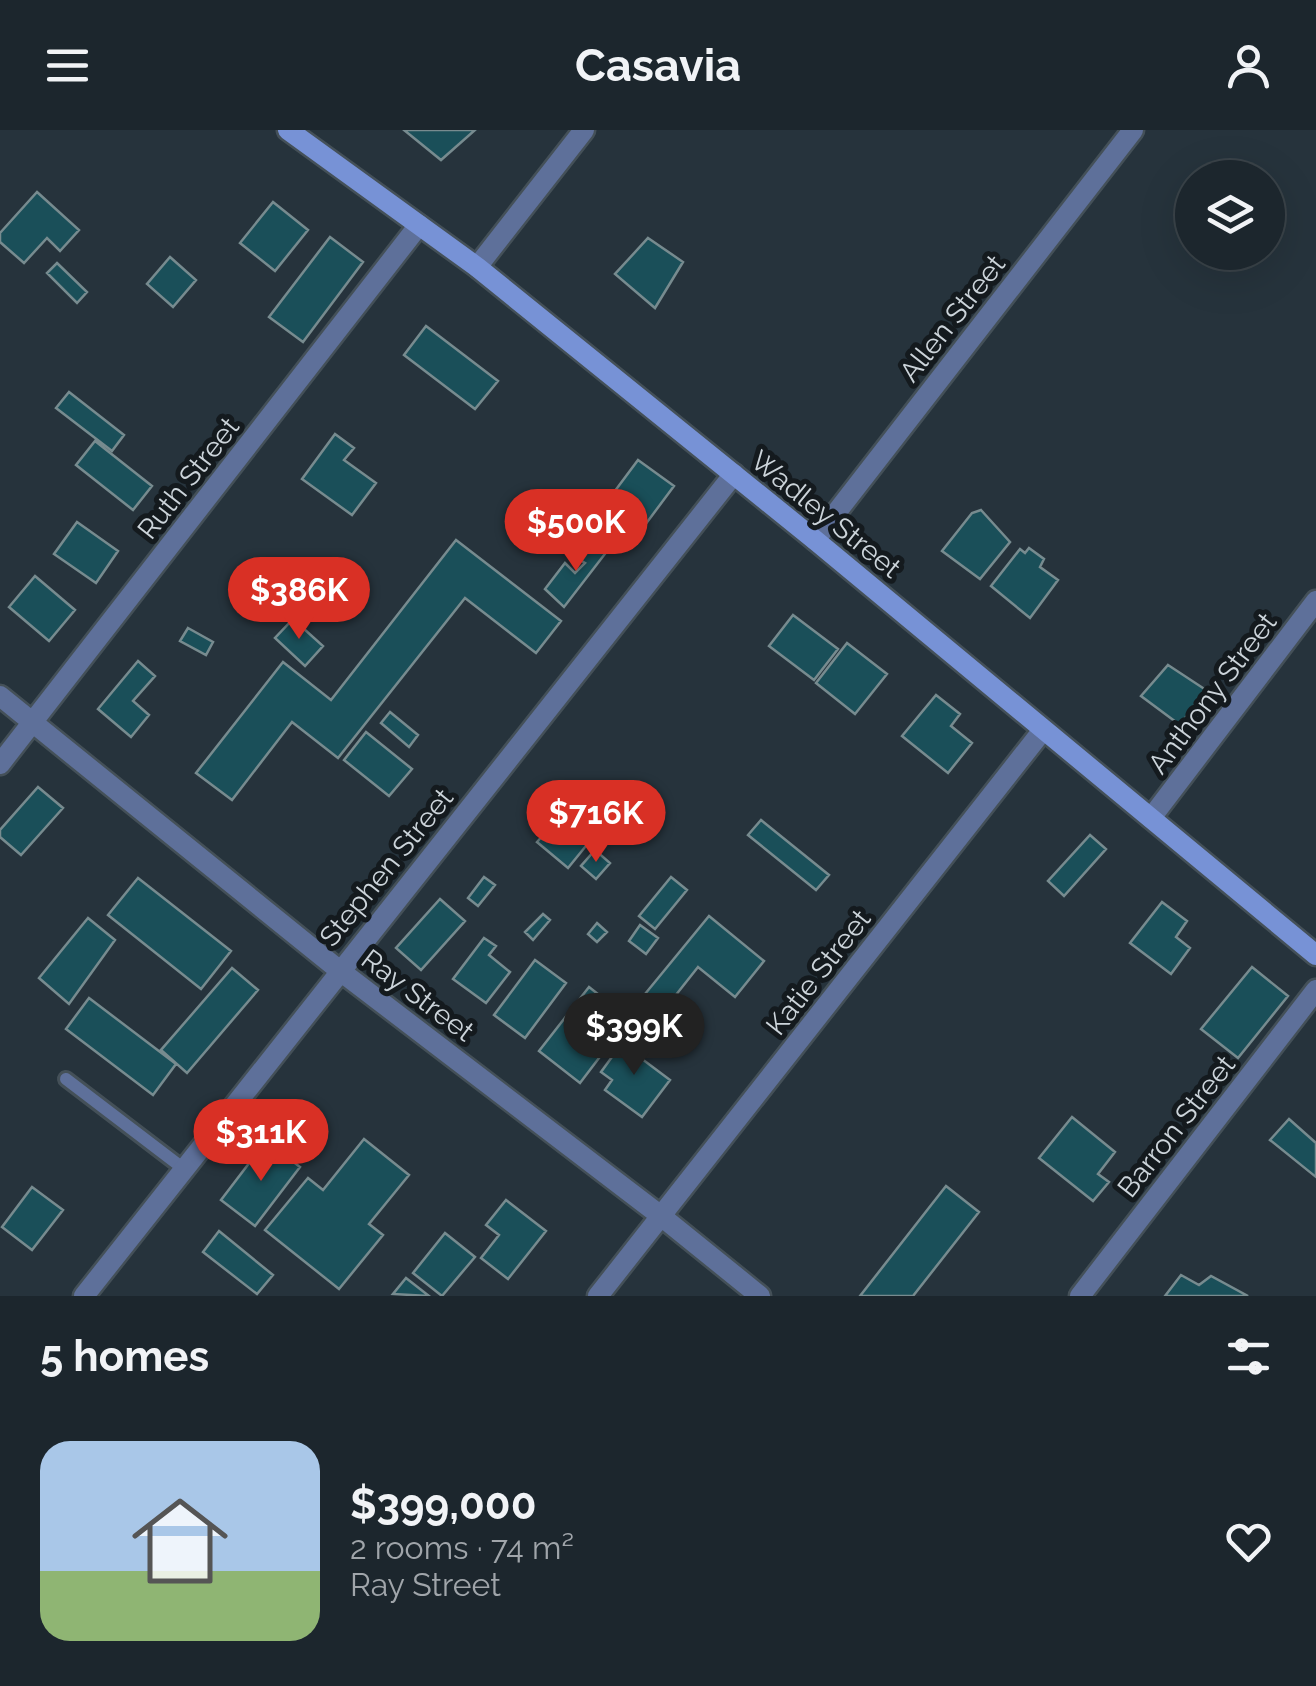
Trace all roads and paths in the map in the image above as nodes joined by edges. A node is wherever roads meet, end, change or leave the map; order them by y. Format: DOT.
graph roads {
  1 [pos="288,130"];
  2 [pos="584,130"];
  3 [pos="1133,130"];
  4 [pos="420,225"];
  5 [pos="477,267"];
  6 [pos="734,474"];
  7 [pos="815,540"];
  8 [pos="1316,601"];
  9 [pos="0,696"];
  10 [pos="33,722"];
  11 [pos="1043,730"];
  12 [pos="0,764"];
  13 [pos="1151,818"];
  14 [pos="1316,955"];
  15 [pos="339,970"];
  16 [pos="1316,990"];
  17 [pos="66,1079"];
  18 [pos="184,1168"];
  19 [pos="662,1216"];
  20 [pos="84,1296"];
  21 [pos="598,1296"];
  22 [pos="760,1296"];
  23 [pos="1080,1296"];
  1 -- 4 [label="street, Wadley Street"];
  2 -- 5 [label="street"];
  3 -- 7 [label="street, Allen Street"];
  4 -- 5 [label="street, Wadley Street"];
  4 -- 10 [label="street, Ruth Street"];
  5 -- 6 [label="street, Wadley Street"];
  6 -- 7 [label="street, Wadley Street"];
  6 -- 15 [label="street, Stephen Street"];
  7 -- 11 [label="street, Wadley Street"];
  8 -- 13 [label="street, Anthony Street"];
  9 -- 10 [label="street, Ray Street"];
  10 -- 12 [label="street, Ruth Street"];
  10 -- 15 [label="street, Ray Street"];
  11 -- 13 [label="street, Wadley Street"];
  11 -- 19 [label="street, Katie Street"];
  13 -- 14 [label="street, Wadley Street"];
  15 -- 18 [label="street, Stephen Street"];
  15 -- 19 [label="street, Ray Street"];
  16 -- 23 [label="street, Barron Street"];
  17 -- 18 [label="lane"];
  18 -- 20 [label="street, Stephen Street"];
  19 -- 21 [label="street, Katie Street"];
  19 -- 22 [label="street, Ray Street"];
}
